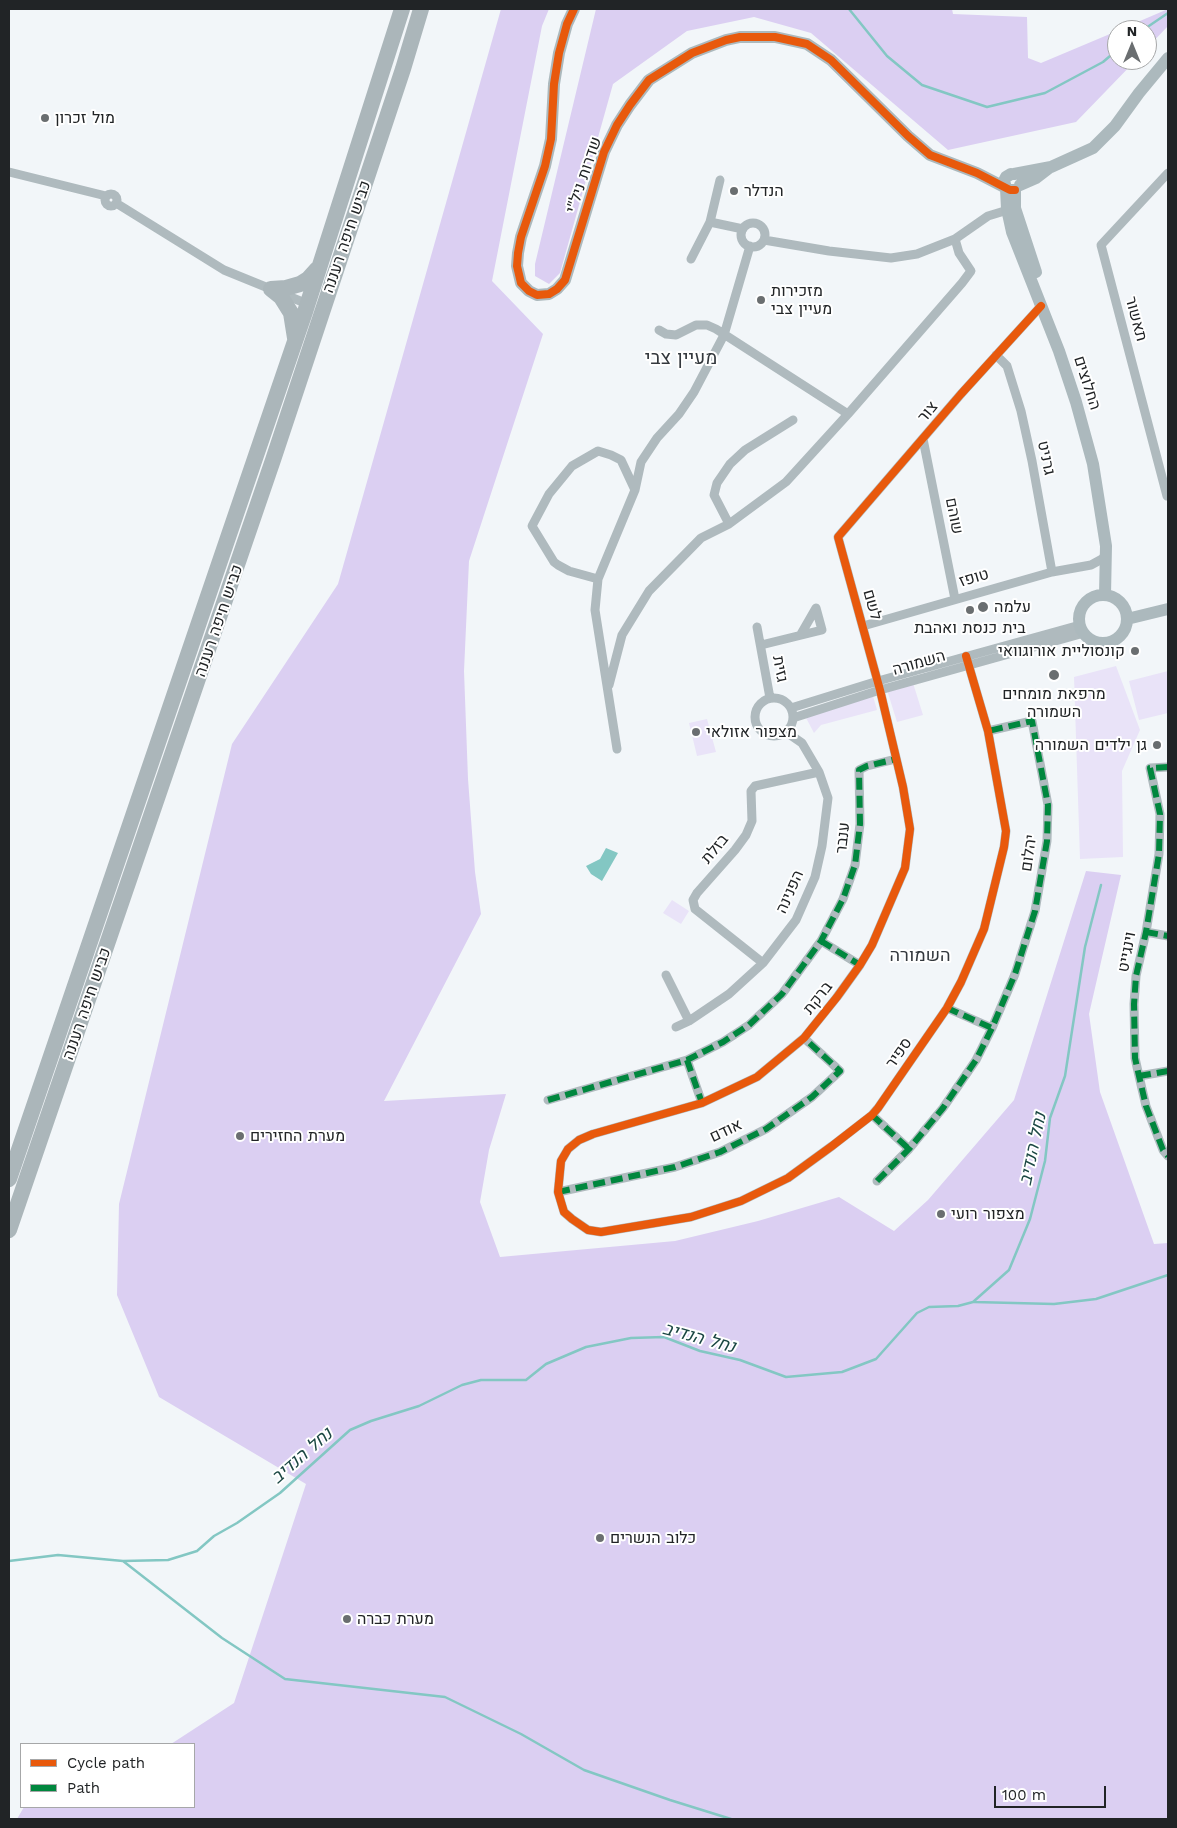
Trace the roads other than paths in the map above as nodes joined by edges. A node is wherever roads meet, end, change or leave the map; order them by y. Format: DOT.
graph roads {
  1 [pos="402,9"];
  2 [pos="421,9"];
  3 [pos="574,9"];
  4 [pos="1168,58"];
  5 [pos="9,172"];
  6 [pos="1168,172"];
  7 [pos="720,180"];
  8 [pos="1013,182"];
  9 [pos="1011,209"];
  10 [pos="710,222"];
  11 [pos="742,229"];
  12 [pos="955,239"];
  13 [pos="764,240"];
  14 [pos="750,246"];
  15 [pos="691,259"];
  16 [pos="319,267"];
  17 [pos="271,289"];
  18 [pos="1041,306"];
  19 [pos="315,307"];
  20 [pos="659,330"];
  21 [pos="724,335"];
  22 [pos="295,340"];
  23 [pos="996,356"];
  24 [pos="848,414"];
  25 [pos="793,420"];
  26 [pos="923,440"];
  27 [pos="635,490"];
  28 [pos="1168,496"];
  29 [pos="729,524"];
  30 [pos="838,537"];
  31 [pos="1106,554"];
  32 [pos="1090,565"];
  33 [pos="1052,572"];
  34 [pos="1107,578"];
  35 [pos="598,579"];
  36 [pos="1110,596"];
  37 [pos="955,599"];
  38 [pos="1168,609"];
  39 [pos="1127,619"];
  40 [pos="864,623"];
  41 [pos="757,627"];
  42 [pos="1082,629"];
  43 [pos="801,634"];
  44 [pos="761,645"];
  45 [pos="967,660"];
  46 [pos="879,685"];
  47 [pos="608,688"];
  48 [pos="770,698"];
  49 [pos="791,708"];
  50 [pos="793,718"];
  51 [pos="988,731"];
  52 [pos="786,732"];
  53 [pos="617,749"];
  54 [pos="896,759"];
  55 [pos="1168,767"];
  56 [pos="819,772"];
  57 [pos="1146,932"];
  58 [pos="1168,936"];
  59 [pos="821,941"];
  60 [pos="763,963"];
  61 [pos="860,965"];
  62 [pos="666,975"];
  63 [pos="947,1008"];
  64 [pos="689,1021"];
  65 [pos="676,1027"];
  66 [pos="992,1028"];
  67 [pos="804,1038"];
  68 [pos="687,1060"];
  69 [pos="1168,1071"];
  70 [pos="1139,1076"];
  71 [pos="548,1100"];
  72 [pos="702,1103"];
  73 [pos="872,1115"];
  74 [pos="909,1149"];
  75 [pos="1168,1156"];
  76 [pos="9,1179"];
  77 [pos="876,1181"];
  78 [pos="558,1192"];
  79 [pos="9,1230"];
  1 -- 16 [label="highway, כביש חיפה רעננה"];
  2 -- 19 [label="highway, כביש חיפה רעננה"];
  3 -- 8 [label="street, שדרות ניל\"י"];
  4 -- 8 [label="street"];
  5 -- 17 [label="street"];
  6 -- 28 [label="street, תאשור"];
  7 -- 10 [label="street"];
  8 -- 9 [label="street, החלוצים"];
  9 -- 12 [label="street"];
  9 -- 18 [label="street, החלוצים"];
  9 -- 36 [label="street, החלוצים"];
  10 -- 11 [label="street"];
  10 -- 15 [label="street"];
  11 -- 13 [label="street"];
  11 -- 14 [label="street"];
  12 -- 13 [label="street"];
  12 -- 24 [label="street"];
  13 -- 14 [label="street"];
  14 -- 21 [label="street"];
  16 -- 17 [label="highway"];
  16 -- 19 [label="highway, כביש חיפה רעננה"];
  17 -- 19 [label="street"];
  17 -- 22 [label="highway"];
  18 -- 23 [label="street, צור"];
  18 -- 31 [label="street, החלוצים"];
  19 -- 22 [label="highway, כביש חיפה רעננה"];
  19 -- 79 [label="highway, כביש חיפה רעננה"];
  20 -- 21 [label="street"];
  21 -- 24 [label="street"];
  21 -- 27 [label="street"];
  22 -- 76 [label="highway, כביש חיפה רעננה"];
  23 -- 26 [label="street, צור"];
  23 -- 33 [label="street, גרניט"];
  24 -- 29 [label="street"];
  25 -- 29 [label="street"];
  26 -- 30 [label="street, צור"];
  26 -- 37 [label="street, שוהם"];
  27 -- 35 [label="street"];
  27 -- 35 [label="street"];
  29 -- 47 [label="street"];
  30 -- 40 [label="street, לשם"];
  31 -- 32 [label="street, טופז"];
  31 -- 34 [label="street, החלוצים"];
  32 -- 33 [label="street, טופז"];
  32 -- 34 [label="street"];
  33 -- 37 [label="street, טופז"];
  34 -- 36 [label="street, החלוצים"];
  35 -- 47 [label="street"];
  36 -- 39 [label="street"];
  36 -- 42 [label="street"];
  37 -- 40 [label="street, טופז"];
  38 -- 39 [label="street"];
  39 -- 42 [label="street"];
  40 -- 46 [label="street, לשם"];
  41 -- 44 [label="street, גזית"];
  42 -- 45 [label="street, השמורה"];
  43 -- 44 [label="street, גזית"];
  44 -- 48 [label="street, גזית"];
  45 -- 46 [label="street, השמורה"];
  45 -- 51 [label="street, ספיר"];
  46 -- 49 [label="street, השמורה"];
  46 -- 50 [label="street, השמורה"];
  46 -- 54 [label="street, ברקת"];
  47 -- 53 [label="street"];
  48 -- 49 [label="street"];
  48 -- 52 [label="street"];
  49 -- 50 [label="street"];
  50 -- 52 [label="street"];
  51 -- 63 [label="street, ספיר"];
  51 -- 66 [label="street, יהלום"];
  52 -- 56 [label="street, הפנינה"];
  54 -- 59 [label="street, ענבר"];
  54 -- 61 [label="street, ברקת"];
  55 -- 57 [label="street, וינגייט"];
  56 -- 60 [label="street, הפנינה"];
  56 -- 60 [label="street, בזלת"];
  57 -- 58 [label="street"];
  57 -- 70 [label="street, וינגייט"];
  59 -- 61 [label="street"];
  59 -- 68 [label="street, ענבר"];
  60 -- 64 [label="street, הפנינה"];
  61 -- 67 [label="street, ברקת"];
  62 -- 64 [label="street"];
  63 -- 66 [label="street"];
  63 -- 73 [label="street, ספיר"];
  64 -- 65 [label="street, הפנינה"];
  66 -- 74 [label="street, יהלום"];
  67 -- 72 [label="street, ברקת"];
  67 -- 78 [label="street, אודם"];
  68 -- 71 [label="street, ענבר"];
  68 -- 72 [label="street"];
  69 -- 70 [label="street"];
  70 -- 75 [label="street, וינגייט"];
  72 -- 78 [label="street, ברקת"];
  73 -- 74 [label="street"];
  73 -- 78 [label="street, ספיר"];
  74 -- 77 [label="street, יהלום"];
}
